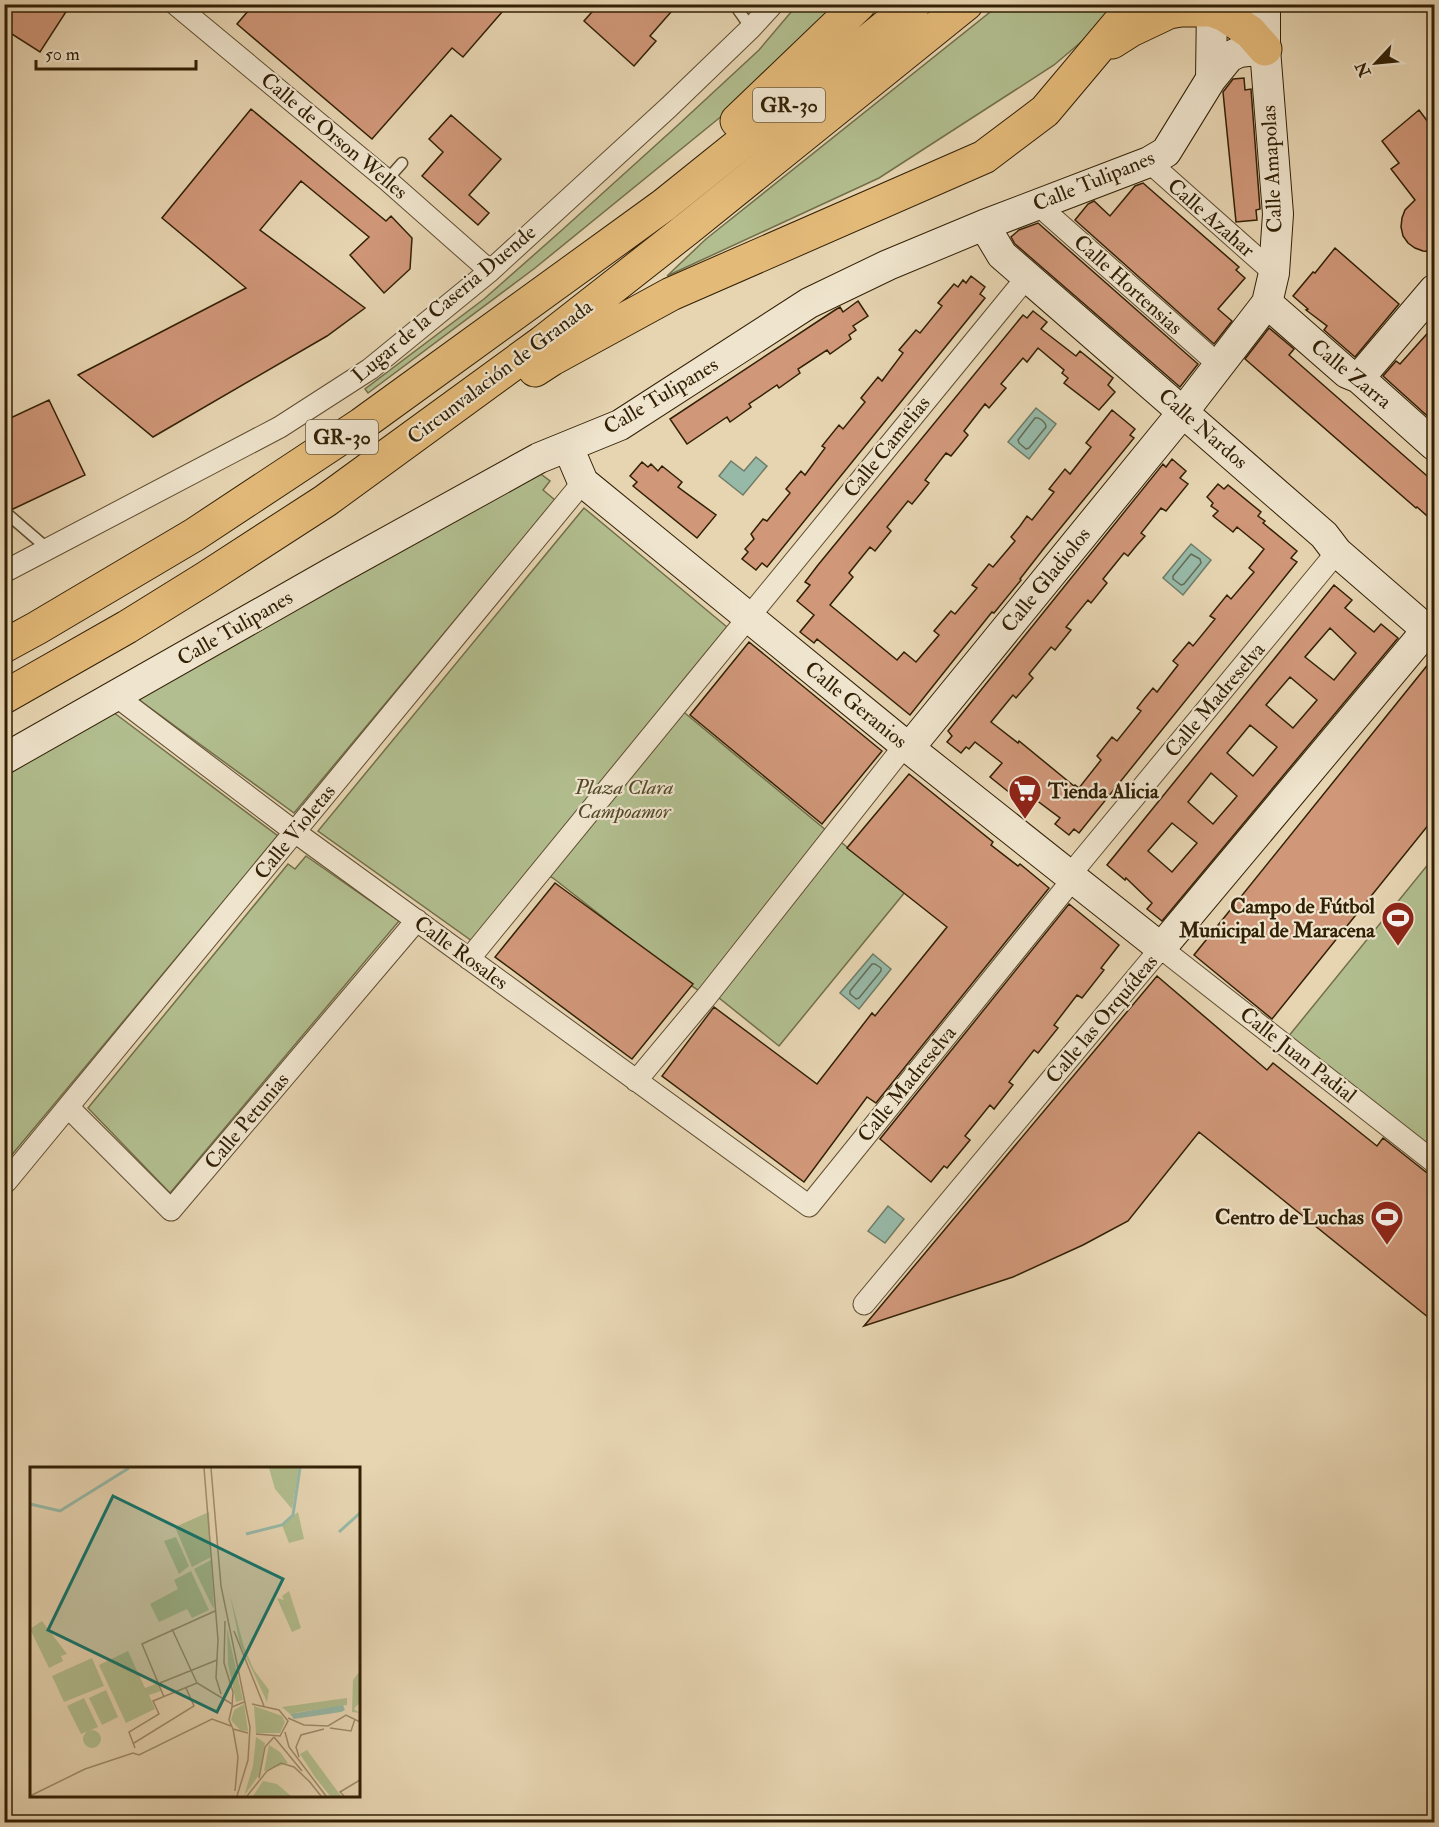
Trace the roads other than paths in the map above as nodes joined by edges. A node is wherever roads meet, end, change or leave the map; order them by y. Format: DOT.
graph roads {
  1 [pos="175,4"];
  2 [pos="734,4"];
  3 [pos="773,4"];
  4 [pos="859,4"];
  5 [pos="914,4"];
  6 [pos="966,4"];
  7 [pos="1135,4"];
  8 [pos="1265,4"];
  9 [pos="1212,7"];
  10 [pos="752,28"];
  11 [pos="1265,49"];
  12 [pos="1095,53"];
  13 [pos="1211,79"];
  14 [pos="1149,162"];
  15 [pos="402,163"];
  16 [pos="387,180"];
  17 [pos="1037,204"];
  18 [pos="664,205"];
  19 [pos="984,225"];
  20 [pos="490,271"];
  21 [pos="1274,273"];
  22 [pos="1027,277"];
  23 [pos="1434,290"];
  24 [pos="1267,303"];
  25 [pos="1219,365"];
  26 [pos="1359,378"];
  27 [pos="460,403"];
  28 [pos="1183,412"];
  29 [pos="1434,445"];
  30 [pos="567,447"];
  31 [pos="583,482"];
  32 [pos="4,511"];
  33 [pos="48,550"];
  34 [pos="1337,552"];
  35 [pos="4,572"];
  36 [pos="748,617"];
  37 [pos="1431,628"];
  38 [pos="4,646"];
  39 [pos="4,696"];
  40 [pos="116,696"];
  41 [pos="907,746"];
  42 [pos="4,759"];
  43 [pos="295,832"];
  44 [pos="1071,877"];
  45 [pos="417,920"];
  46 [pos="1161,948"];
  47 [pos="469,959"];
  48 [pos="636,1081"];
  49 [pos="68,1107"];
  50 [pos="1434,1162"];
  51 [pos="5,1181"];
  52 [pos="809,1206"];
  53 [pos="864,1304"];
  1 -- 16 [label="street, Calle de Orson Welles"];
  2 -- 10 [label="lane"];
  3 -- 10 [label="street, Lugar de la Caseria Duende"];
  4 -- 18 [label="highway"];
  5 -- 18 [label="highway, Circunvalación de Granada / GR-30"];
  6 -- 27 [label="highway, Circunvalación de Granada / GR-30"];
  7 -- 12 [label="highway"];
  8 -- 11 [label="street, Calle Amapolas"];
  9 -- 11 [label="highway"];
  9 -- 12 [label="highway"];
  9 -- 13 [label="street"];
  10 -- 20 [label="street, Lugar de la Caseria Duende"];
  11 -- 13 [label="street, Calle Tulipanes"];
  11 -- 21 [label="street, Calle Amapolas"];
  12 -- 27 [label="highway"];
  13 -- 14 [label="street, Calle Tulipanes"];
  14 -- 17 [label="street, Calle Tulipanes"];
  14 -- 21 [label="street, Calle Azahar"];
  15 -- 16 [label="lane"];
  16 -- 20 [label="street, Calle de Orson Welles"];
  17 -- 19 [label="street, Calle Tulipanes"];
  17 -- 25 [label="street, Calle Hortensias"];
  18 -- 38 [label="highway, Circunvalación de Granada / GR-30"];
  19 -- 22 [label="street, Calle Nardos"];
  19 -- 30 [label="street, Calle Tulipanes"];
  20 -- 33 [label="street, Lugar de la Caseria Duende"];
  21 -- 24 [label="street, Calle Amapolas"];
  22 -- 28 [label="street, Calle Nardos"];
  22 -- 36 [label="street, Calle Camelias"];
  23 -- 26 [label="street"];
  24 -- 25 [label="street, Calle Amapolas"];
  24 -- 26 [label="street, Calle Zarra"];
  25 -- 28 [label="street, Calle Amapolas"];
  26 -- 29 [label="street, Calle Zarra"];
  27 -- 39 [label="highway, Circunvalación de Granada / GR-30"];
  28 -- 34 [label="street, Calle Nardos"];
  28 -- 41 [label="street, Calle Gladiolos"];
  30 -- 31 [label="street, Calle Geranios"];
  30 -- 40 [label="street, Calle Tulipanes"];
  31 -- 36 [label="street, Calle Geranios"];
  31 -- 43 [label="street, Calle Violetas"];
  32 -- 33 [label="lane"];
  33 -- 35 [label="street, Lugar de la Caseria Duende"];
  34 -- 37 [label="street, Calle Nardos"];
  34 -- 44 [label="street, Calle Madreselva"];
  36 -- 41 [label="street, Calle Geranios"];
  36 -- 47 [label="street"];
  37 -- 46 [label="street, Calle las Orquídeas"];
  40 -- 42 [label="street, Calle Tulipanes"];
  40 -- 43 [label="street, Calle Rosales"];
  41 -- 44 [label="street, Calle Geranios"];
  41 -- 48 [label="street"];
  43 -- 45 [label="street, Calle Rosales"];
  43 -- 49 [label="street, Calle Violetas"];
  44 -- 46 [label="street, Calle Geranios"];
  44 -- 52 [label="street, Calle Madreselva"];
  45 -- 47 [label="street, Calle Rosales"];
  45 -- 49 [label="street, Calle Petunias"];
  46 -- 50 [label="street, Calle Juan Padial"];
  46 -- 53 [label="street, Calle las Orquídeas"];
  47 -- 48 [label="street, Calle Rosales"];
  48 -- 52 [label="street, Calle Rosales"];
  49 -- 51 [label="street, Calle Violetas"];
}
